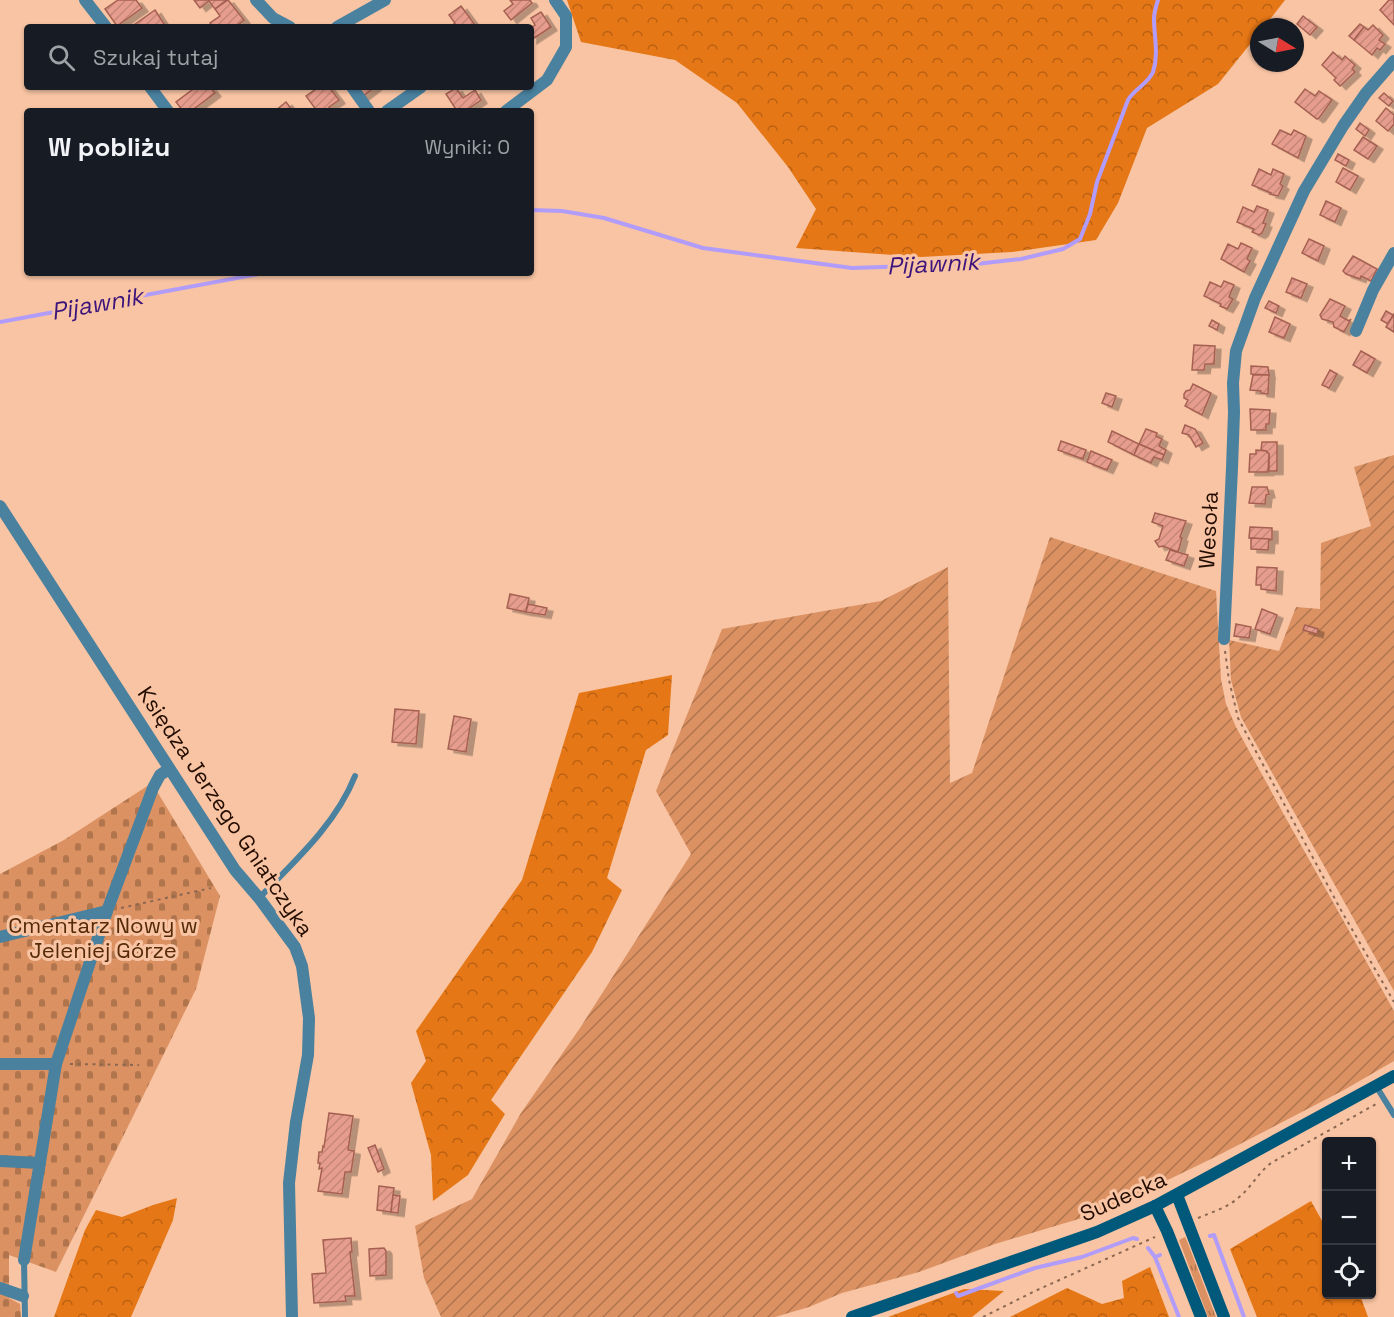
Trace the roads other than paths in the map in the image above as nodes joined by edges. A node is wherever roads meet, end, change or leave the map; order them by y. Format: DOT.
graph roads {
  1 [pos="86,0"];
  2 [pos="256,0"];
  3 [pos="386,0"];
  4 [pos="555,0"];
  5 [pos="103,24"];
  6 [pos="284,24"];
  7 [pos="342,24"];
  8 [pos="1394,61"];
  9 [pos="152,90"];
  10 [pos="354,90"];
  11 [pos="417,90"];
  12 [pos="534,90"];
  13 [pos="534,90"];
  14 [pos="166,108"];
  15 [pos="367,108"];
  16 [pos="391,108"];
  17 [pos="510,108"];
  18 [pos="1394,253"];
  19 [pos="1356,331"];
  20 [pos="0,506"];
  21 [pos="1224,639"];
  22 [pos="169,770"];
  23 [pos="355,776"];
  24 [pos="259,898"];
  25 [pos="107,911"];
  26 [pos="0,937"];
  27 [pos="0,1064"];
  28 [pos="56,1064"];
  29 [pos="1394,1076"];
  30 [pos="1376,1086"];
  31 [pos="1394,1114"];
  32 [pos="0,1161"];
  33 [pos="40,1163"];
  34 [pos="1177,1195"];
  35 [pos="1155,1206"];
  36 [pos="24,1260"];
  37 [pos="0,1288"];
  38 [pos="24,1296"];
  39 [pos="25,1317"];
  40 [pos="292,1317"];
  41 [pos="852,1317"];
  42 [pos="1201,1317"];
  43 [pos="1224,1317"];
  1 -- 5 [label="street"];
  2 -- 6 [label="street"];
  3 -- 7 [label="street"];
  4 -- 12 [label="street"];
  8 -- 21 [label="street, Wesoła"];
  9 -- 14 [label="street"];
  10 -- 15 [label="street"];
  11 -- 16 [label="street"];
  13 -- 17 [label="street"];
  18 -- 19 [label="street"];
  20 -- 22 [label="street, Księdza Jerzego Gniatczyka"];
  22 -- 24 [label="street, Księdza Jerzego Gniatczyka"];
  22 -- 25 [label="street"];
  23 -- 24 [label="lane"];
  24 -- 40 [label="street, Księdza Jerzego Gniatczyka"];
  25 -- 26 [label="street"];
  25 -- 28 [label="street"];
  27 -- 28 [label="street"];
  28 -- 33 [label="street"];
  29 -- 30 [label="main road, Sudecka"];
  30 -- 31 [label="lane"];
  30 -- 34 [label="main road, Sudecka"];
  32 -- 33 [label="street"];
  33 -- 36 [label="street"];
  34 -- 35 [label="main road, Sudecka"];
  34 -- 43 [label="main road"];
  35 -- 41 [label="main road, Sudecka"];
  35 -- 42 [label="main road"];
  36 -- 38 [label="lane"];
  37 -- 38 [label="street"];
  38 -- 39 [label="lane"];
}
